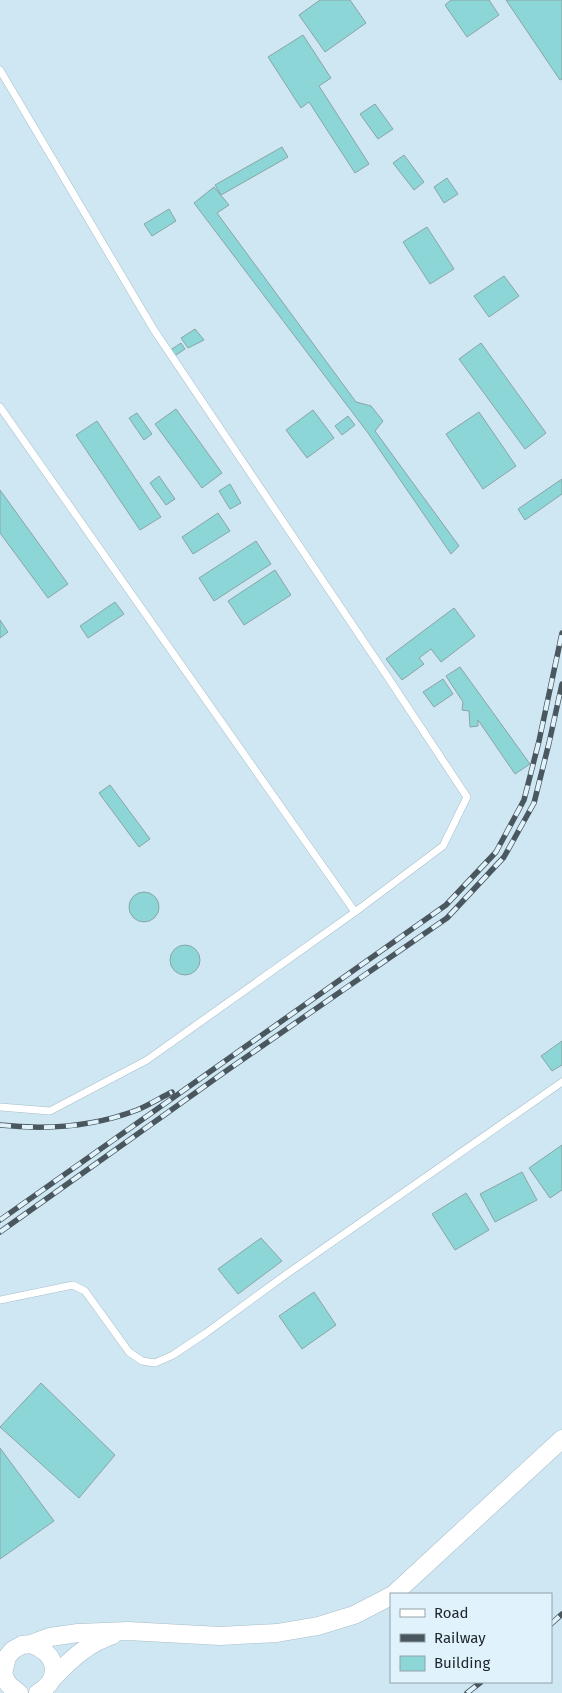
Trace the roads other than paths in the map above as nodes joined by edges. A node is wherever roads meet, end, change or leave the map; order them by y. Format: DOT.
graph roads {
  1 [pos="0,70"];
  2 [pos="0,407"];
  3 [pos="355,912"];
  4 [pos="562,1082"];
  5 [pos="0,1107"];
  6 [pos="0,1300"];
  7 [pos="562,1439"];
  8 [pos="395,1593"];
  9 [pos="390,1597"];
  10 [pos="128,1631"];
  11 [pos="31,1644"];
  12 [pos="6,1650"];
  13 [pos="53,1678"];
  14 [pos="10,1687"];
  15 [pos="38,1693"];
  1 -- 3 [label="lane"];
  2 -- 3 [label="lane"];
  3 -- 5 [label="lane"];
  4 -- 6 [label="lane"];
  7 -- 8 [label="street"];
  9 -- 10 [label="street"];
  10 -- 11 [label="street"];
  10 -- 13 [label="street"];
  11 -- 12 [label="street"];
  11 -- 13 [label="street"];
  12 -- 14 [label="street"];
  13 -- 15 [label="street"];
}
